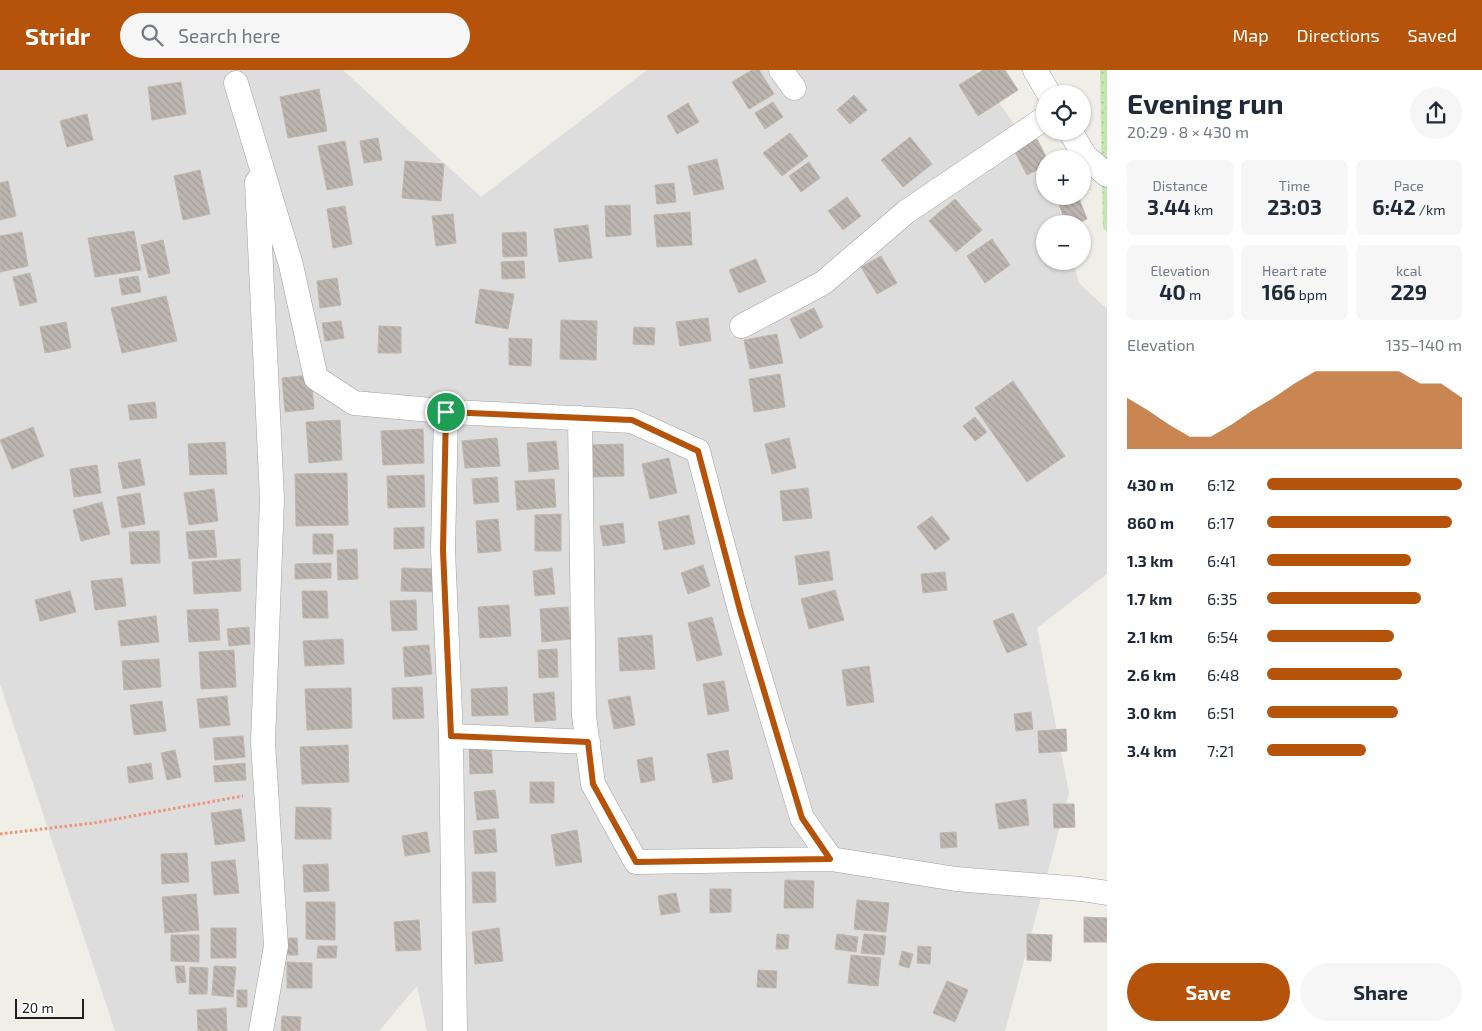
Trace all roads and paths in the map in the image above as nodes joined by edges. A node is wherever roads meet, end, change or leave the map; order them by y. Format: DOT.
graph roads {
  1 [pos="1035,70"];
  2 [pos="235,77"];
  3 [pos="1044,85"];
  4 [pos="1036,124"];
  5 [pos="1075,140"];
  6 [pos="1107,175"];
  7 [pos="742,326"];
  8 [pos="446,412"];
  9 [pos="580,418"];
  10 [pos="451,736"];
  11 [pos="588,742"];
  12 [pos="266,792"];
  13 [pos="0,834"];
  14 [pos="830,859"];
  15 [pos="1107,893"];
  16 [pos="261,1031"];
  17 [pos="455,1031"];
  1 -- 3 [label="street"];
  2 -- 8 [label="street"];
  2 -- 12 [label="street"];
  4 -- 7 [label="street"];
  5 -- 6 [label="street"];
  8 -- 9 [label="street"];
  8 -- 10 [label="street"];
  9 -- 11 [label="street"];
  9 -- 14 [label="street"];
  10 -- 11 [label="street"];
  10 -- 17 [label="street"];
  11 -- 14 [label="street"];
  12 -- 13 [label="path"];
  12 -- 16 [label="street"];
  14 -- 15 [label="street"];
}
